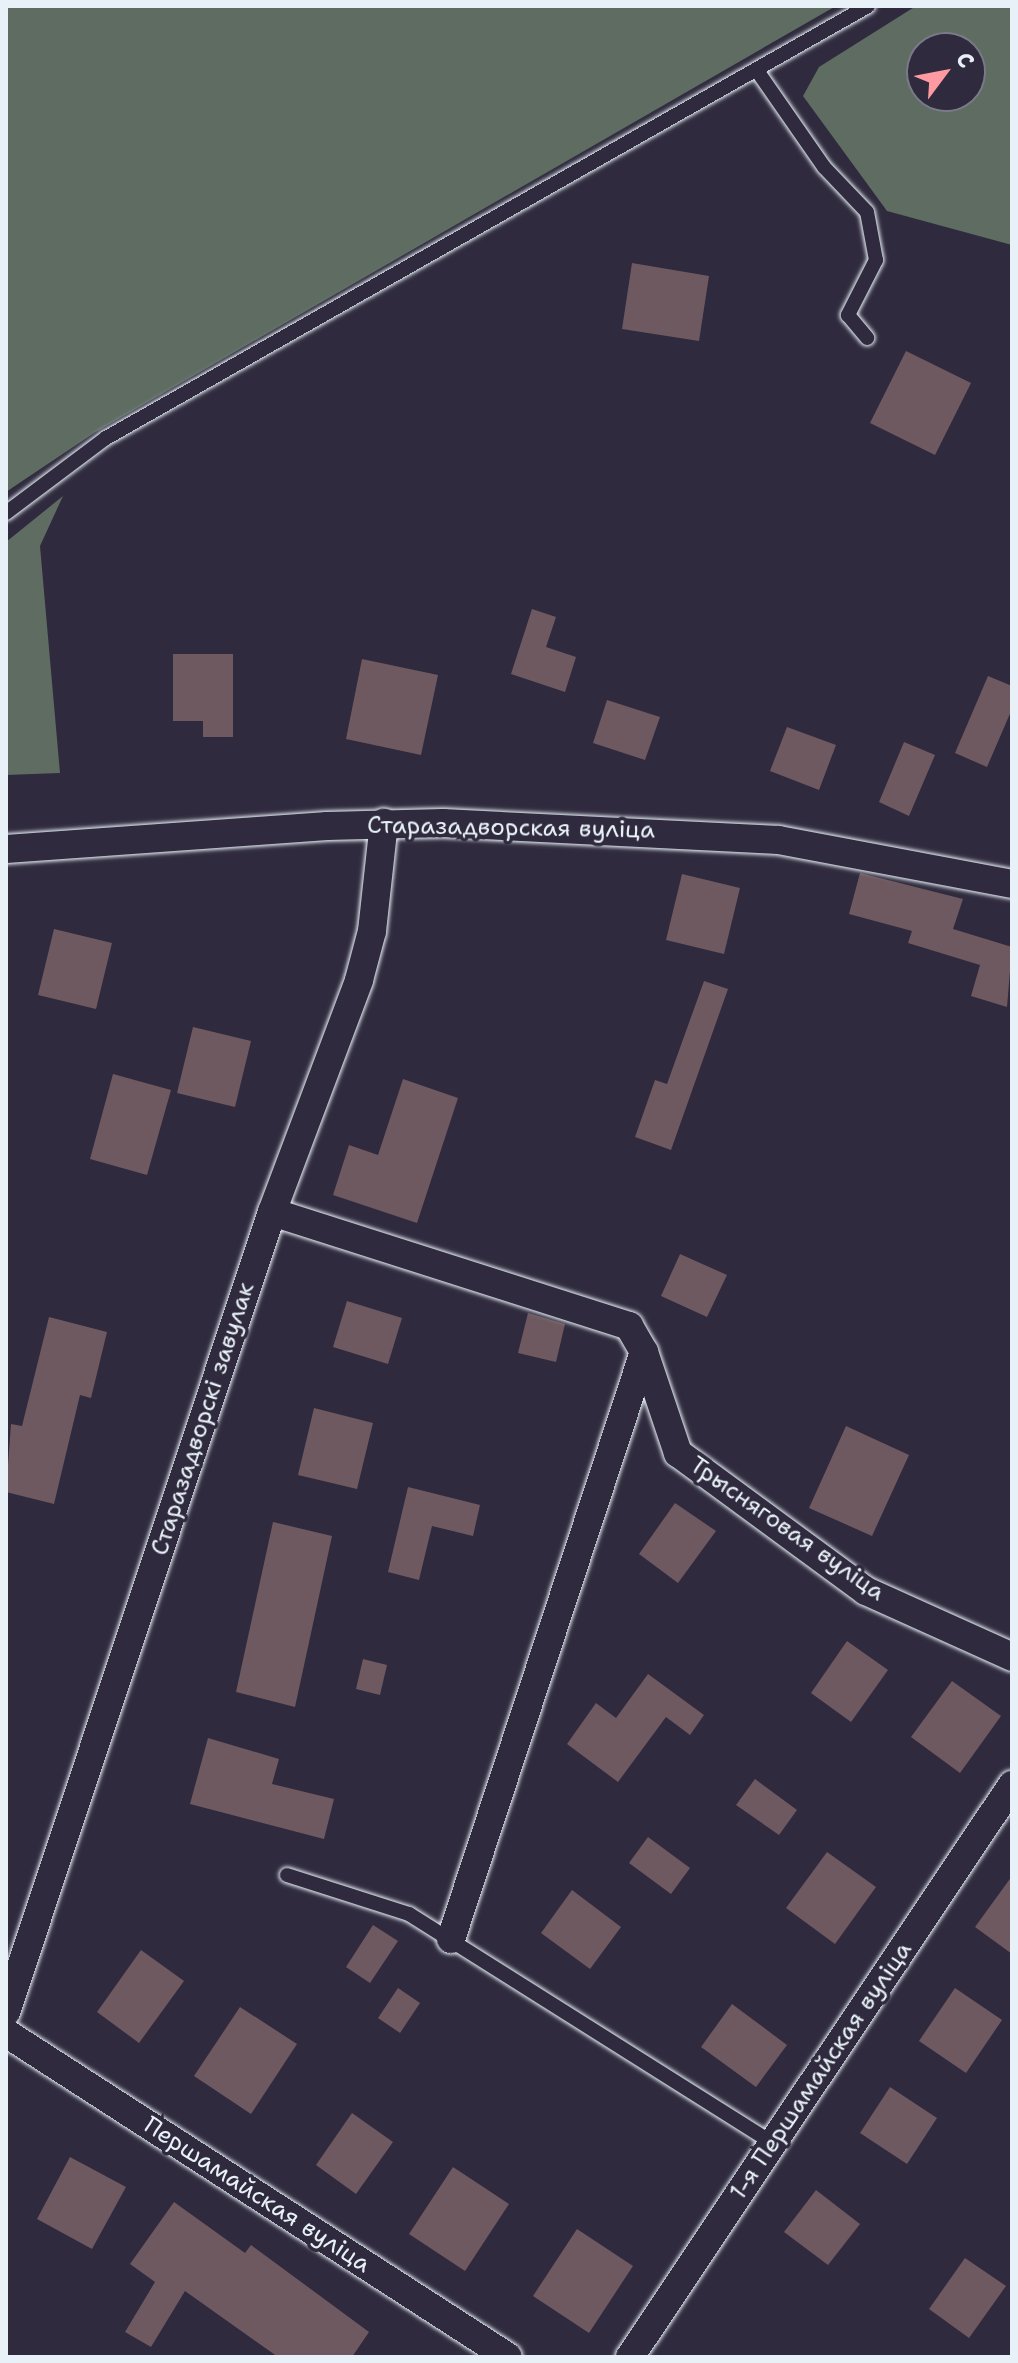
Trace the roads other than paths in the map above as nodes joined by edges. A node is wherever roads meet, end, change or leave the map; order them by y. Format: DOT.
graph roads {
  1 [pos="868,6"];
  2 [pos="758,72"];
  3 [pos="867,338"];
  4 [pos="6,513"];
  5 [pos="384,823"];
  6 [pos="6,849"];
  7 [pos="1012,884"];
  8 [pos="272,1212"];
  9 [pos="644,1352"];
  10 [pos="1012,1657"];
  11 [pos="1012,1785"];
  12 [pos="287,1875"];
  13 [pos="451,1939"];
  14 [pos="6,2012"];
  15 [pos="6,2033"];
  16 [pos="773,2143"];
  17 [pos="508,2357"];
  18 [pos="630,2357"];
  1 -- 2 [label="lane"];
  2 -- 3 [label="lane"];
  2 -- 4 [label="lane"];
  5 -- 6 [label="street, Старазадворская вуліца"];
  5 -- 7 [label="street, Старазадворская вуліца"];
  5 -- 8 [label="street, Старазадворскі завулак"];
  8 -- 9 [label="street, Трысняговая вуліца"];
  8 -- 14 [label="street, Старазадворскі завулак"];
  9 -- 10 [label="street, Трысняговая вуліца"];
  9 -- 13 [label="street"];
  11 -- 16 [label="street, 1-я Першамайская вуліца"];
  12 -- 13 [label="lane"];
  13 -- 16 [label="lane"];
  15 -- 17 [label="street, Першамайская вуліца"];
  16 -- 18 [label="street, 1-я Першамайская вуліца"];
}
